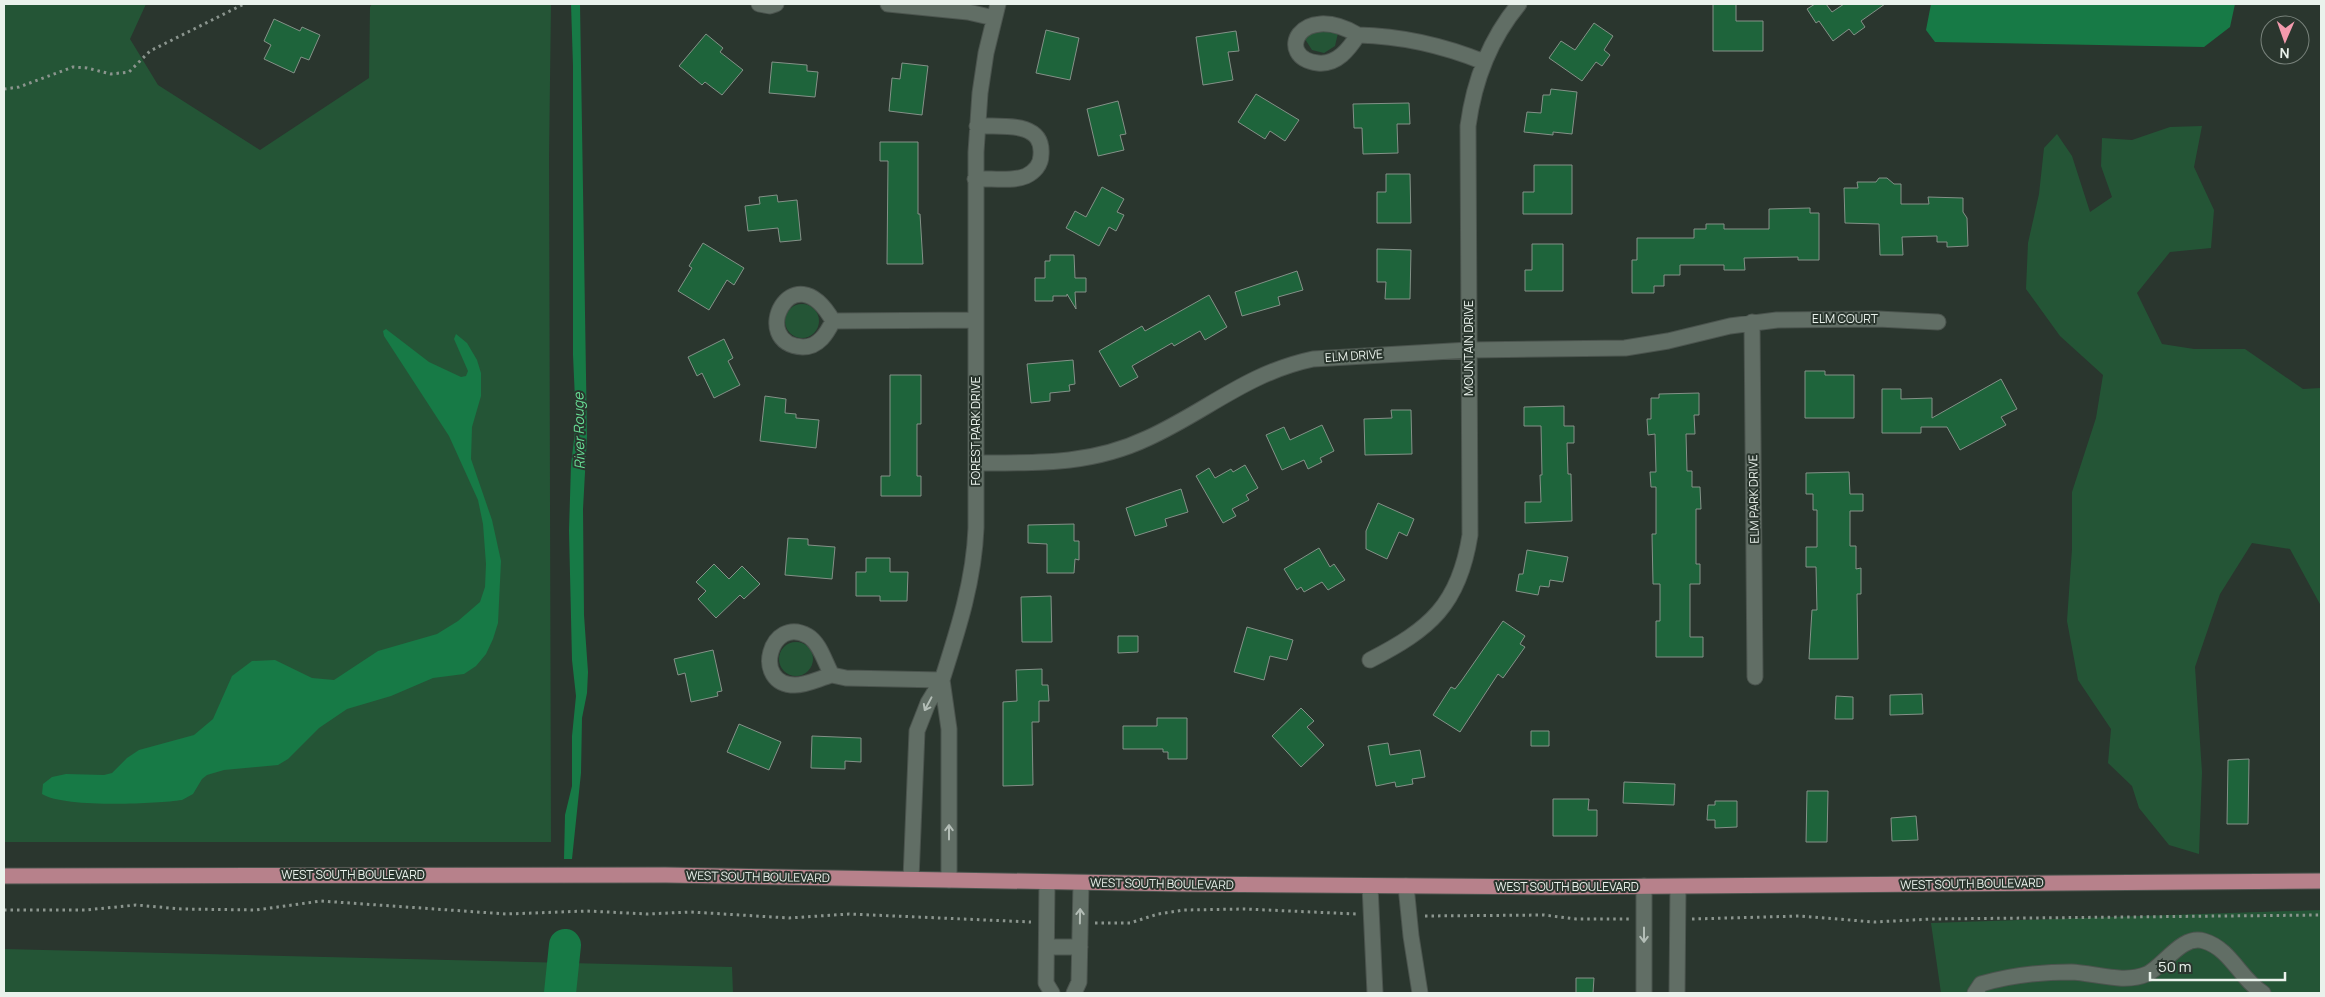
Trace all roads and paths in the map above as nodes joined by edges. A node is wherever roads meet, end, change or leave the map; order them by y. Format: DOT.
graph roads {
  1 [pos="244,4"];
  2 [pos="758,4"];
  3 [pos="776,4"];
  4 [pos="888,4"];
  5 [pos="1519,4"];
  6 [pos="996,11"];
  7 [pos="1358,35"];
  8 [pos="1484,62"];
  9 [pos="4,89"];
  10 [pos="977,126"];
  11 [pos="975,178"];
  12 [pos="833,320"];
  13 [pos="976,320"];
  14 [pos="1752,322"];
  15 [pos="1938,322"];
  16 [pos="1469,350"];
  17 [pos="976,463"];
  18 [pos="1370,660"];
  19 [pos="832,675"];
  20 [pos="1755,677"];
  21 [pos="942,680"];
  22 [pos="4,876"];
  23 [pos="911,880"];
  24 [pos="949,880"];
  25 [pos="2321,881"];
  26 [pos="1047,882"];
  27 [pos="1081,883"];
  28 [pos="1370,886"];
  29 [pos="1406,886"];
  30 [pos="1644,886"];
  31 [pos="1678,887"];
  32 [pos="4,910"];
  33 [pos="2321,915"];
  34 [pos="1611,919"];
  35 [pos="1624,919"];
  36 [pos="1696,920"];
  37 [pos="1024,922"];
  38 [pos="1047,947"];
  39 [pos="1080,947"];
  40 [pos="1052,993"];
  41 [pos="1074,993"];
  42 [pos="1375,993"];
  43 [pos="1420,993"];
  44 [pos="1644,993"];
  45 [pos="1677,993"];
  46 [pos="1975,993"];
  47 [pos="2263,993"];
  1 -- 9 [label="path"];
  2 -- 3 [label="street"];
  4 -- 6 [label="street"];
  5 -- 8 [label="street, MOUNTAIN DRIVE"];
  6 -- 10 [label="street, FOREST PARK DRIVE"];
  7 -- 8 [label="street"];
  8 -- 16 [label="street, MOUNTAIN DRIVE"];
  10 -- 11 [label="street, FOREST PARK DRIVE"];
  10 -- 11 [label="street"];
  11 -- 13 [label="street, FOREST PARK DRIVE"];
  12 -- 13 [label="street"];
  13 -- 17 [label="street, FOREST PARK DRIVE"];
  14 -- 15 [label="street, ELM COURT"];
  14 -- 16 [label="street, ELM DRIVE"];
  14 -- 20 [label="street, ELM PARK DRIVE"];
  16 -- 17 [label="street, ELM DRIVE"];
  16 -- 18 [label="street, MOUNTAIN DRIVE"];
  17 -- 21 [label="street, FOREST PARK DRIVE"];
  19 -- 21 [label="street"];
  21 -- 23 [label="street, FOREST PARK DRIVE, one-way"];
  24 -- 21 [label="street, FOREST PARK DRIVE, one-way"];
  22 -- 23 [label="main road, WEST SOUTH BOULEVARD"];
  23 -- 24 [label="main road, WEST SOUTH BOULEVARD"];
  24 -- 26 [label="main road, WEST SOUTH BOULEVARD"];
  25 -- 31 [label="main road, WEST SOUTH BOULEVARD"];
  26 -- 27 [label="main road, WEST SOUTH BOULEVARD"];
  26 -- 38 [label="street"];
  27 -- 28 [label="main road, WEST SOUTH BOULEVARD"];
  39 -- 27 [label="street, one-way"];
  28 -- 29 [label="main road, WEST SOUTH BOULEVARD"];
  28 -- 42 [label="street"];
  29 -- 30 [label="main road, WEST SOUTH BOULEVARD"];
  29 -- 43 [label="street"];
  30 -- 31 [label="main road, WEST SOUTH BOULEVARD"];
  30 -- 44 [label="street, one-way"];
  31 -- 45 [label="street"];
  32 -- 37 [label="path"];
  33 -- 36 [label="path"];
  34 -- 35 [label="path"];
  38 -- 39 [label="street"];
  38 -- 40 [label="street"];
  39 -- 41 [label="street"];
  46 -- 47 [label="street"];
}
